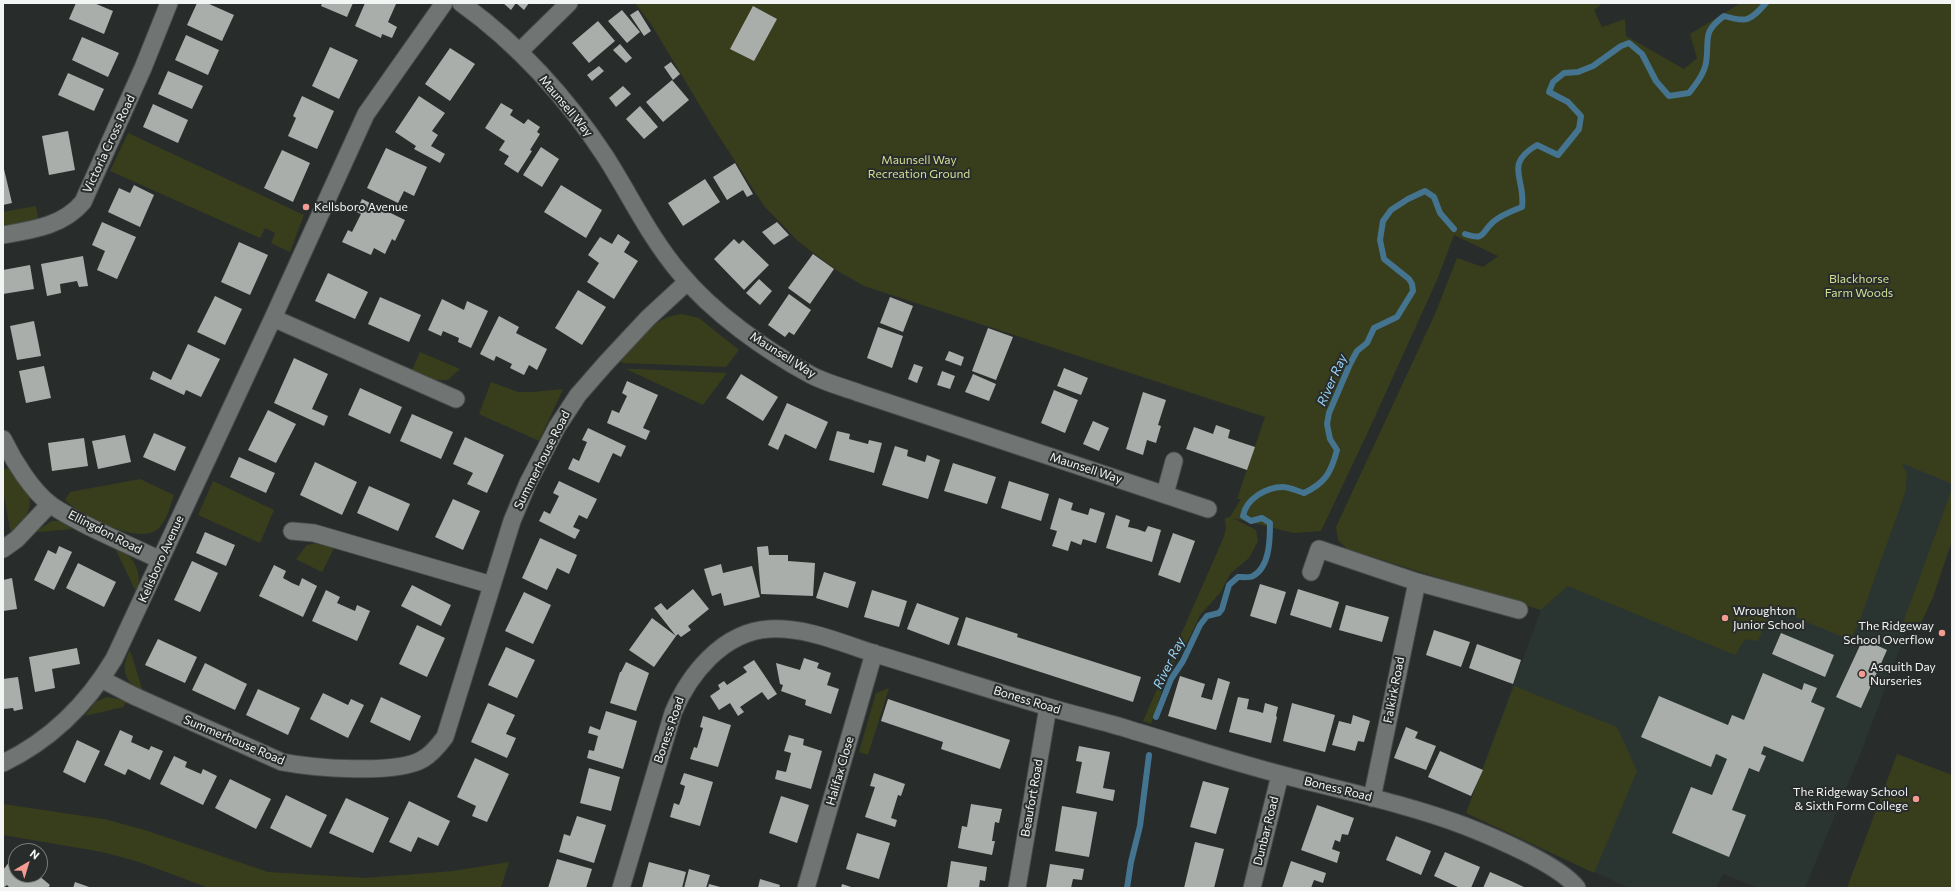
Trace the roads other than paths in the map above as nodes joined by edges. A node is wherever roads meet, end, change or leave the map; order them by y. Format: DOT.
graph roads {
  1 [pos="169,3"];
  2 [pos="444,3"];
  3 [pos="460,3"];
  4 [pos="569,3"];
  5 [pos="520,52"];
  6 [pos="3,235"];
  7 [pos="687,282"];
  8 [pos="274,318"];
  9 [pos="456,399"];
  10 [pos="3,438"];
  11 [pos="1174,461"];
  12 [pos="1165,494"];
  13 [pos="50,504"];
  14 [pos="1208,509"];
  15 [pos="292,531"];
  16 [pos="3,549"];
  17 [pos="160,560"];
  18 [pos="1311,572"];
  19 [pos="1417,582"];
  20 [pos="492,585"];
  21 [pos="1519,610"];
  22 [pos="874,653"];
  23 [pos="101,679"];
  24 [pos="1048,707"];
  25 [pos="3,764"];
  26 [pos="1280,775"];
  27 [pos="1372,798"];
  28 [pos="621,888"];
  29 [pos="806,888"];
  30 [pos="1017,888"];
  31 [pos="1252,888"];
  32 [pos="1577,888"];
  1 -- 6 [label="street, Victoria Cross Road"];
  2 -- 8 [label="street, Kellsboro Avenue"];
  3 -- 5 [label="street, Maunsell Way"];
  4 -- 5 [label="street"];
  5 -- 7 [label="street, Maunsell Way"];
  7 -- 12 [label="street, Maunsell Way"];
  7 -- 20 [label="street, Summerhouse Road"];
  8 -- 9 [label="street"];
  8 -- 17 [label="street, Kellsboro Avenue"];
  10 -- 13 [label="street, Ellingdon Road"];
  11 -- 12 [label="street"];
  12 -- 14 [label="street, Maunsell Way"];
  13 -- 16 [label="street"];
  13 -- 17 [label="street, Ellingdon Road"];
  15 -- 20 [label="street"];
  17 -- 23 [label="street, Kellsboro Avenue"];
  18 -- 19 [label="street"];
  19 -- 21 [label="street"];
  19 -- 27 [label="street, Falkirk Road"];
  20 -- 23 [label="street, Summerhouse Road"];
  22 -- 24 [label="street, Boness Road"];
  22 -- 28 [label="street, Boness Road"];
  22 -- 29 [label="street, Halifax Close"];
  23 -- 25 [label="street, Kellsboro Avenue"];
  24 -- 26 [label="street, Boness Road"];
  24 -- 30 [label="street, Beaufort Road"];
  26 -- 27 [label="street, Boness Road"];
  26 -- 31 [label="street, Dunbar Road"];
  27 -- 32 [label="street, Boness Road"];
}
